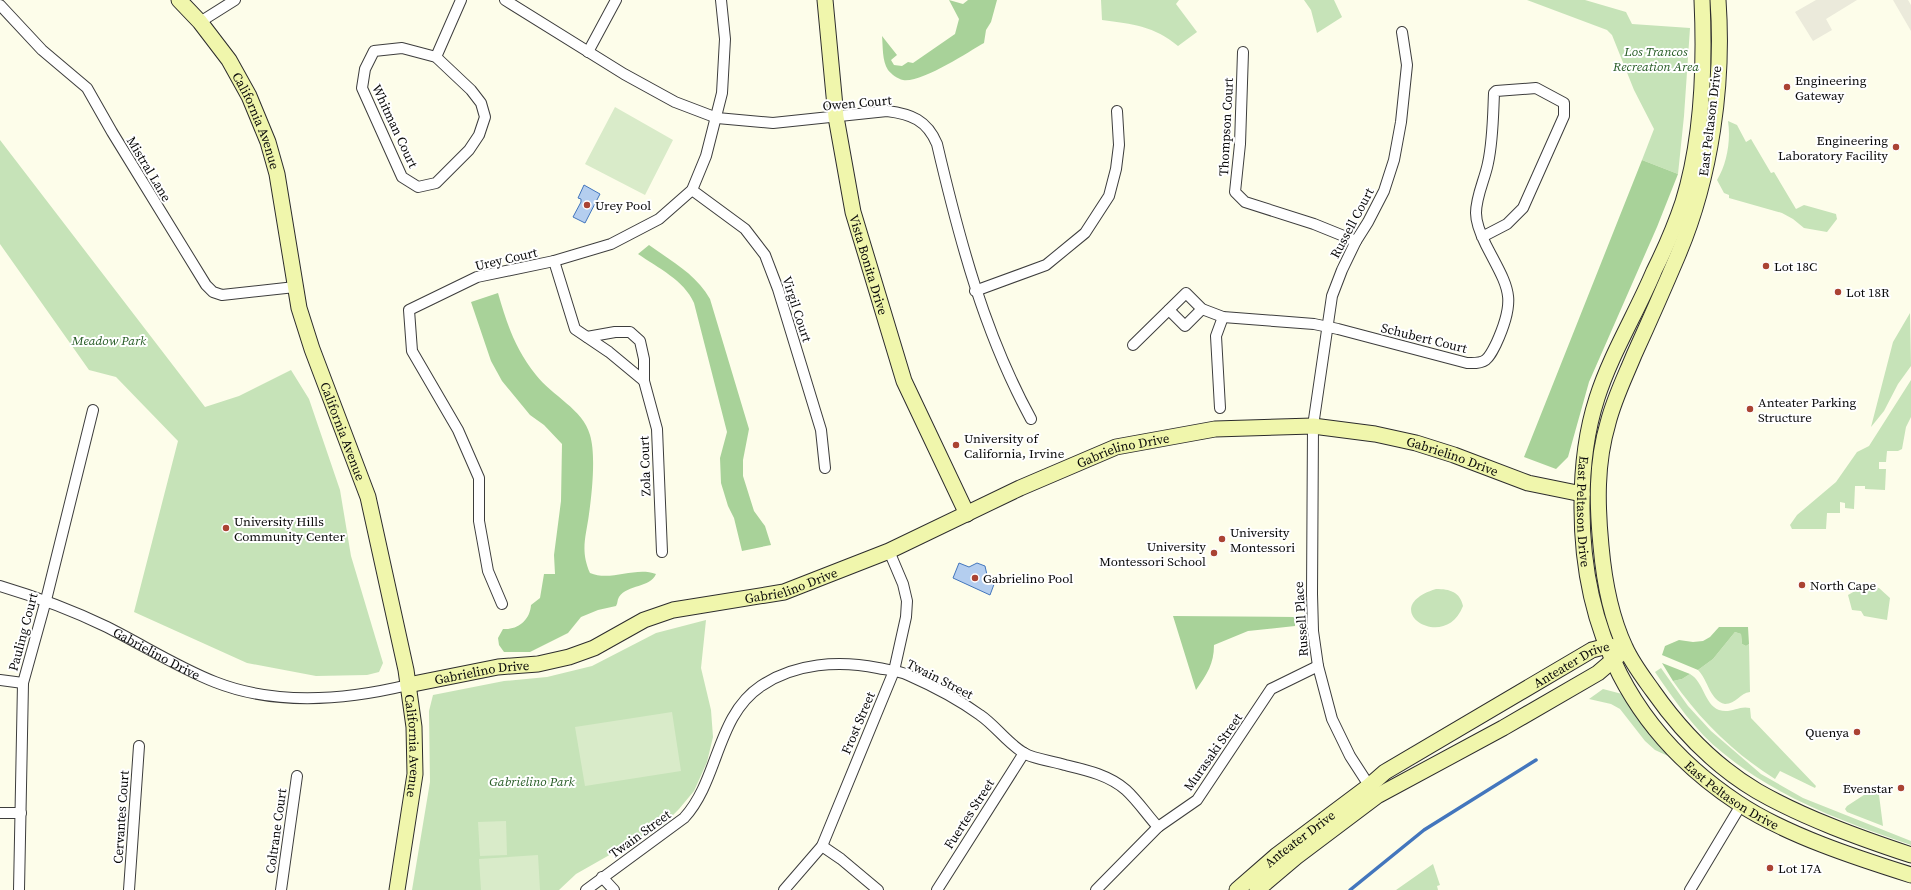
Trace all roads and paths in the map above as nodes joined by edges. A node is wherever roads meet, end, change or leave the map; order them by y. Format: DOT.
graph roads {
  1 [pos="179,0"];
  2 [pos="235,0"];
  3 [pos="461,0"];
  4 [pos="505,0"];
  5 [pos="616,0"];
  6 [pos="721,0"];
  7 [pos="825,0"];
  8 [pos="1702,0"];
  9 [pos="1718,0"];
  10 [pos="0,5"];
  11 [pos="200,22"];
  12 [pos="1402,32"];
  13 [pos="588,52"];
  14 [pos="1242,52"];
  15 [pos="436,57"];
  16 [pos="1117,111"];
  17 [pos="836,117"];
  18 [pos="717,118"];
  19 [pos="692,190"];
  20 [pos="1482,237"];
  21 [pos="1356,241"];
  22 [pos="554,261"];
  23 [pos="294,287"];
  24 [pos="975,290"];
  25 [pos="1202,308"];
  26 [pos="1169,310"];
  27 [pos="1223,317"];
  28 [pos="1327,327"];
  29 [pos="587,337"];
  30 [pos="1133,345"];
  31 [pos="644,381"];
  32 [pos="1220,408"];
  33 [pos="93,410"];
  34 [pos="1031,419"];
  35 [pos="1313,426"];
  36 [pos="825,468"];
  37 [pos="1582,494"];
  38 [pos="967,514"];
  39 [pos="889,551"];
  40 [pos="662,552"];
  41 [pos="0,586"];
  42 [pos="46,600"];
  43 [pos="502,604"];
  44 [pos="1607,646"];
  45 [pos="1625,648"];
  46 [pos="1613,662"];
  47 [pos="1318,666"];
  48 [pos="894,671"];
  49 [pos="0,680"];
  50 [pos="23,683"];
  51 [pos="408,685"];
  52 [pos="139,746"];
  53 [pos="1024,753"];
  54 [pos="297,776"];
  55 [pos="1373,791"];
  56 [pos="1741,805"];
  57 [pos="0,813"];
  58 [pos="21,813"];
  59 [pos="1158,827"];
  60 [pos="822,846"];
  61 [pos="1911,855"];
  62 [pos="1911,875"];
  63 [pos="602,877"];
  64 [pos="19,890"];
  65 [pos="129,890"];
  66 [pos="281,890"];
  67 [pos="397,890"];
  68 [pos="586,890"];
  69 [pos="614,890"];
  70 [pos="784,890"];
  71 [pos="878,890"];
  72 [pos="938,890"];
  73 [pos="1096,890"];
  74 [pos="1237,890"];
  75 [pos="1257,890"];
  76 [pos="1690,890"];
  1 -- 11 [label="main road, California Avenue"];
  2 -- 11 [label="street"];
  3 -- 15 [label="street"];
  4 -- 13 [label="street, Owen Court"];
  5 -- 13 [label="street"];
  6 -- 18 [label="street, Urey Court"];
  7 -- 17 [label="main road, Vista Bonita Drive"];
  8 -- 37 [label="main road, East Peltason Drive"];
  9 -- 45 [label="main road, East Peltason Drive"];
  10 -- 23 [label="street, Mistral Lane"];
  11 -- 23 [label="main road, California Avenue"];
  12 -- 21 [label="street, Russell Court"];
  13 -- 18 [label="street, Owen Court"];
  14 -- 21 [label="street, Thompson Court"];
  15 -- 15 [label="street, Whitman Court"];
  16 -- 24 [label="street"];
  17 -- 18 [label="street, Owen Court"];
  17 -- 24 [label="street, Owen Court"];
  17 -- 38 [label="main road, Vista Bonita Drive"];
  18 -- 19 [label="street, Urey Court"];
  19 -- 22 [label="street, Urey Court"];
  19 -- 36 [label="street, Virgil Court"];
  20 -- 20 [label="street, Schubert Court"];
  20 -- 28 [label="street, Schubert Court"];
  21 -- 28 [label="street, Russell Court"];
  22 -- 29 [label="street"];
  22 -- 43 [label="street, Urey Court"];
  23 -- 51 [label="main road, California Avenue"];
  24 -- 34 [label="street, Owen Court"];
  25 -- 26 [label="street, Schubert Court"];
  25 -- 26 [label="street"];
  25 -- 27 [label="street, Schubert Court"];
  26 -- 30 [label="street, Schubert Court"];
  27 -- 28 [label="street, Schubert Court"];
  27 -- 32 [label="street"];
  28 -- 35 [label="street, Russell Court"];
  29 -- 31 [label="street"];
  29 -- 31 [label="street, Zola Court"];
  31 -- 40 [label="street, Zola Court"];
  33 -- 42 [label="street, Pauling Court"];
  35 -- 37 [label="main road, Gabrielino Drive"];
  35 -- 38 [label="main road, Gabrielino Drive"];
  35 -- 47 [label="street, Russell Place"];
  37 -- 44 [label="main road, East Peltason Drive"];
  38 -- 39 [label="main road, Gabrielino Drive"];
  39 -- 48 [label="street, Frost Street"];
  39 -- 51 [label="main road, Gabrielino Drive"];
  41 -- 42 [label="street, Gabrielino Drive"];
  42 -- 50 [label="street, Pauling Court"];
  42 -- 51 [label="street, Gabrielino Drive"];
  44 -- 45 [label="main road, Anteater Drive"];
  44 -- 46 [label="main road, East Peltason Drive"];
  44 -- 55 [label="main road, Anteater Drive"];
  45 -- 46 [label="main road, Anteater Drive"];
  45 -- 61 [label="main road, East Peltason Drive"];
  46 -- 55 [label="main road, Anteater Drive"];
  46 -- 56 [label="main road, East Peltason Drive"];
  47 -- 55 [label="street, Russell Place"];
  47 -- 59 [label="street, Murasaki Street"];
  48 -- 53 [label="street, Twain Street"];
  48 -- 60 [label="street, Frost Street"];
  48 -- 63 [label="street, Twain Street"];
  49 -- 50 [label="street"];
  50 -- 58 [label="street, Pauling Court"];
  51 -- 67 [label="main road, California Avenue"];
  52 -- 65 [label="street, Cervantes Court"];
  53 -- 59 [label="street, Twain Street"];
  53 -- 72 [label="street, Fuertes Street"];
  54 -- 66 [label="street, Coltrane Court"];
  55 -- 74 [label="main road, Anteater Drive"];
  55 -- 75 [label="main road, Anteater Drive"];
  56 -- 62 [label="main road, East Peltason Drive"];
  56 -- 76 [label="street"];
  57 -- 58 [label="street"];
  58 -- 64 [label="street, Pauling Court"];
  59 -- 73 [label="street, Murasaki Street"];
  60 -- 70 [label="street, Frost Street"];
  60 -- 71 [label="street"];
  63 -- 68 [label="street, Twain Street"];
  63 -- 69 [label="street"];
}
